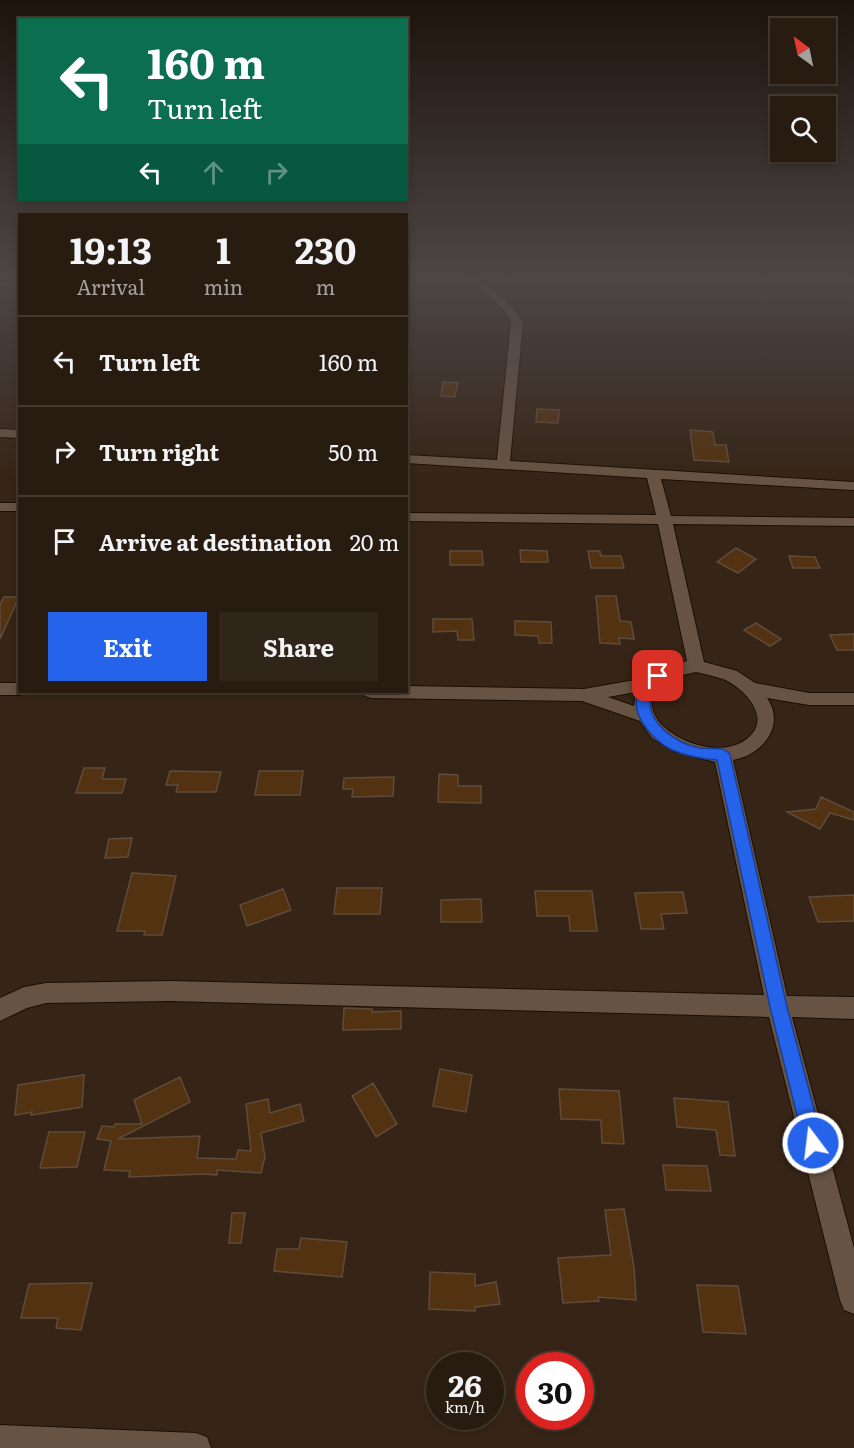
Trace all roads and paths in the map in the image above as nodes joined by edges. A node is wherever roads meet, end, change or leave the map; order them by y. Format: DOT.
graph roads {
  1 [pos="516,345"];
  2 [pos="0,433"];
  3 [pos="18,434"];
  4 [pos="408,459"];
  5 [pos="503,465"];
  6 [pos="653,475"];
  7 [pos="852,486"];
  8 [pos="0,507"];
  9 [pos="18,507"];
  10 [pos="408,517"];
  11 [pos="665,521"];
  12 [pos="854,522"];
  13 [pos="696,666"];
  14 [pos="650,683"];
  15 [pos="0,689"];
  16 [pos="18,689"];
  17 [pos="754,690"];
  18 [pos="408,693"];
  19 [pos="584,695"];
  20 [pos="809,699"];
  21 [pos="854,699"];
  22 [pos="767,714"];
  23 [pos="646,717"];
  24 [pos="723,755"];
  25 [pos="778,1007"];
  26 [pos="854,1008"];
  27 [pos="0,1010"];
  28 [pos="854,1300"];
  29 [pos="0,1440"];
  30 [pos="196,1448"];
  1 -- 5 [label="street"];
  2 -- 3 [label="street"];
  4 -- 5 [label="street"];
  5 -- 6 [label="street"];
  6 -- 7 [label="street"];
  6 -- 11 [label="street"];
  8 -- 9 [label="street"];
  10 -- 11 [label="street"];
  11 -- 12 [label="street"];
  11 -- 13 [label="street"];
  13 -- 14 [label="street"];
  13 -- 17 [label="street"];
  14 -- 19 [label="street"];
  14 -- 23 [label="street"];
  15 -- 16 [label="street"];
  17 -- 20 [label="street"];
  17 -- 22 [label="street"];
  18 -- 19 [label="street"];
  19 -- 23 [label="street"];
  20 -- 21 [label="street"];
  20 -- 22 [label="street"];
  22 -- 24 [label="street"];
  23 -- 24 [label="street"];
  24 -- 25 [label="street"];
  25 -- 26 [label="street"];
  25 -- 27 [label="street"];
  25 -- 28 [label="street"];
  29 -- 30 [label="street"];
}
